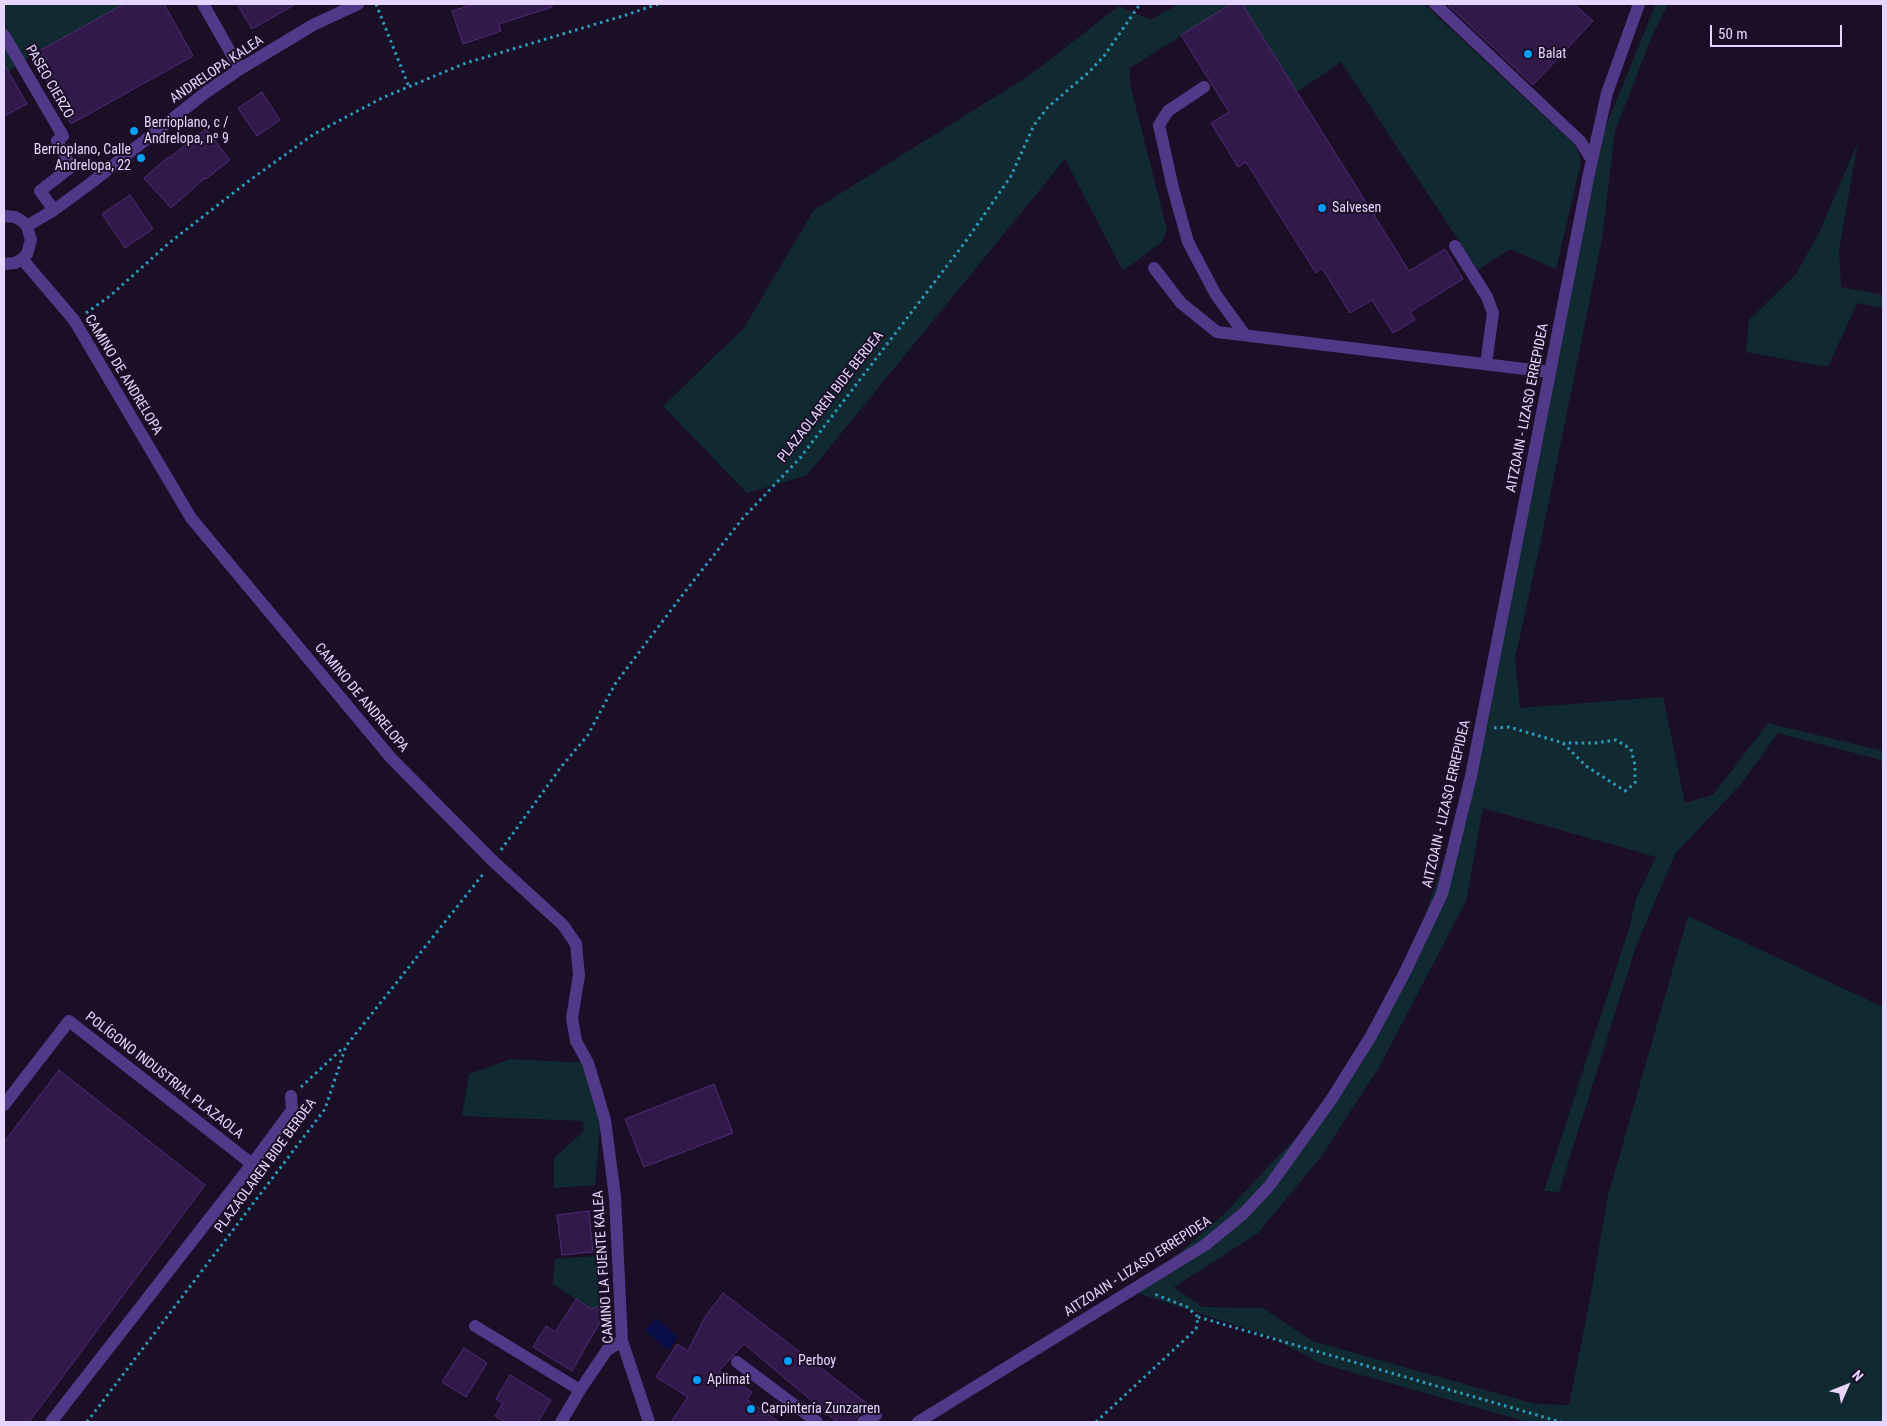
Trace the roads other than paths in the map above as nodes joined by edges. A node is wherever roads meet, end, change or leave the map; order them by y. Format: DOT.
graph roads {
  1 [pos="203,4"];
  2 [pos="358,4"];
  3 [pos="1435,4"];
  4 [pos="1639,4"];
  5 [pos="4,35"];
  6 [pos="240,69"];
  7 [pos="1204,87"];
  8 [pos="1592,160"];
  9 [pos="54,210"];
  10 [pos="4,216"];
  11 [pos="27,226"];
  12 [pos="1455,246"];
  13 [pos="22,259"];
  14 [pos="4,264"];
  15 [pos="1154,268"];
  16 [pos="1245,335"];
  17 [pos="1486,364"];
  18 [pos="1550,372"];
  19 [pos="291,1096"];
  20 [pos="4,1105"];
  21 [pos="252,1164"];
  22 [pos="611,1167"];
  23 [pos="475,1326"];
  24 [pos="622,1341"];
  25 [pos="737,1362"];
  26 [pos="580,1390"];
  27 [pos="876,1415"];
  28 [pos="51,1422"];
  29 [pos="561,1422"];
  30 [pos="649,1422"];
  31 [pos="817,1422"];
  32 [pos="864,1422"];
  33 [pos="918,1422"];
  1 -- 6 [label="street"];
  2 -- 6 [label="street, ANDRELOPA KALEA"];
  3 -- 8 [label="street"];
  4 -- 8 [label="street, AITZOAIN - LIZASO ERREPIDEA"];
  5 -- 9 [label="street, PASEO CIERZO"];
  6 -- 9 [label="street, ANDRELOPA KALEA"];
  7 -- 16 [label="street"];
  8 -- 18 [label="street, AITZOAIN - LIZASO ERREPIDEA"];
  9 -- 11 [label="street, ANDRELOPA KALEA"];
  10 -- 11 [label="street"];
  11 -- 13 [label="street"];
  12 -- 17 [label="street"];
  13 -- 14 [label="street"];
  13 -- 22 [label="street, CAMINO DE ANDRELOPA"];
  15 -- 16 [label="street"];
  16 -- 17 [label="street"];
  17 -- 18 [label="street"];
  18 -- 33 [label="street, AITZOAIN - LIZASO ERREPIDEA"];
  19 -- 21 [label="street"];
  20 -- 21 [label="street, POLÍGONO INDUSTRIAL PLAZAOLA"];
  21 -- 28 [label="street"];
  22 -- 24 [label="street, CAMINO LA FUENTE KALEA"];
  23 -- 26 [label="street"];
  24 -- 26 [label="street"];
  24 -- 30 [label="street, CAMINO LA FUENTE KALEA"];
  25 -- 31 [label="street"];
  26 -- 29 [label="street"];
  27 -- 32 [label="street"];
}
